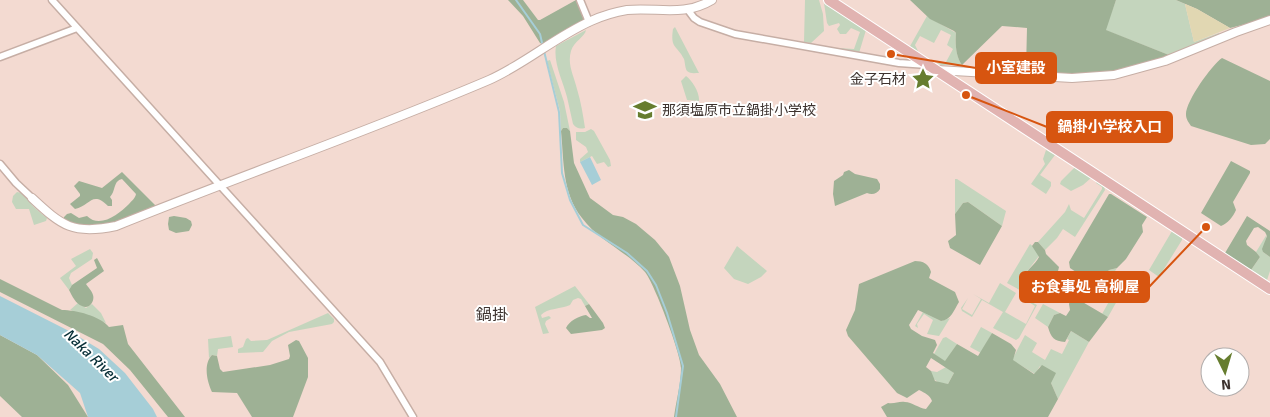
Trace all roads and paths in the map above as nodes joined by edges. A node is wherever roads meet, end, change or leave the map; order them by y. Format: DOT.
graph roads {
  1 [pos="52,0"];
  2 [pos="580,0"];
  3 [pos="712,0"];
  4 [pos="829,0"];
  5 [pos="688,10"];
  6 [pos="1270,20"];
  7 [pos="589,22"];
  8 [pos="77,28"];
  9 [pos="0,57"];
  10 [pos="934,68"];
  11 [pos="0,164"];
  12 [pos="218,185"];
  13 [pos="32,198"];
  14 [pos="1270,289"];
  15 [pos="413,417"];
  1 -- 8 [label="street"];
  2 -- 7 [label="street"];
  3 -- 5 [label="street"];
  4 -- 10 [label="main road"];
  5 -- 7 [label="street"];
  5 -- 10 [label="street"];
  6 -- 10 [label="street"];
  7 -- 12 [label="street"];
  8 -- 9 [label="street"];
  8 -- 12 [label="street"];
  10 -- 14 [label="main road"];
  11 -- 13 [label="street"];
  12 -- 13 [label="street"];
  12 -- 15 [label="street"];
}
